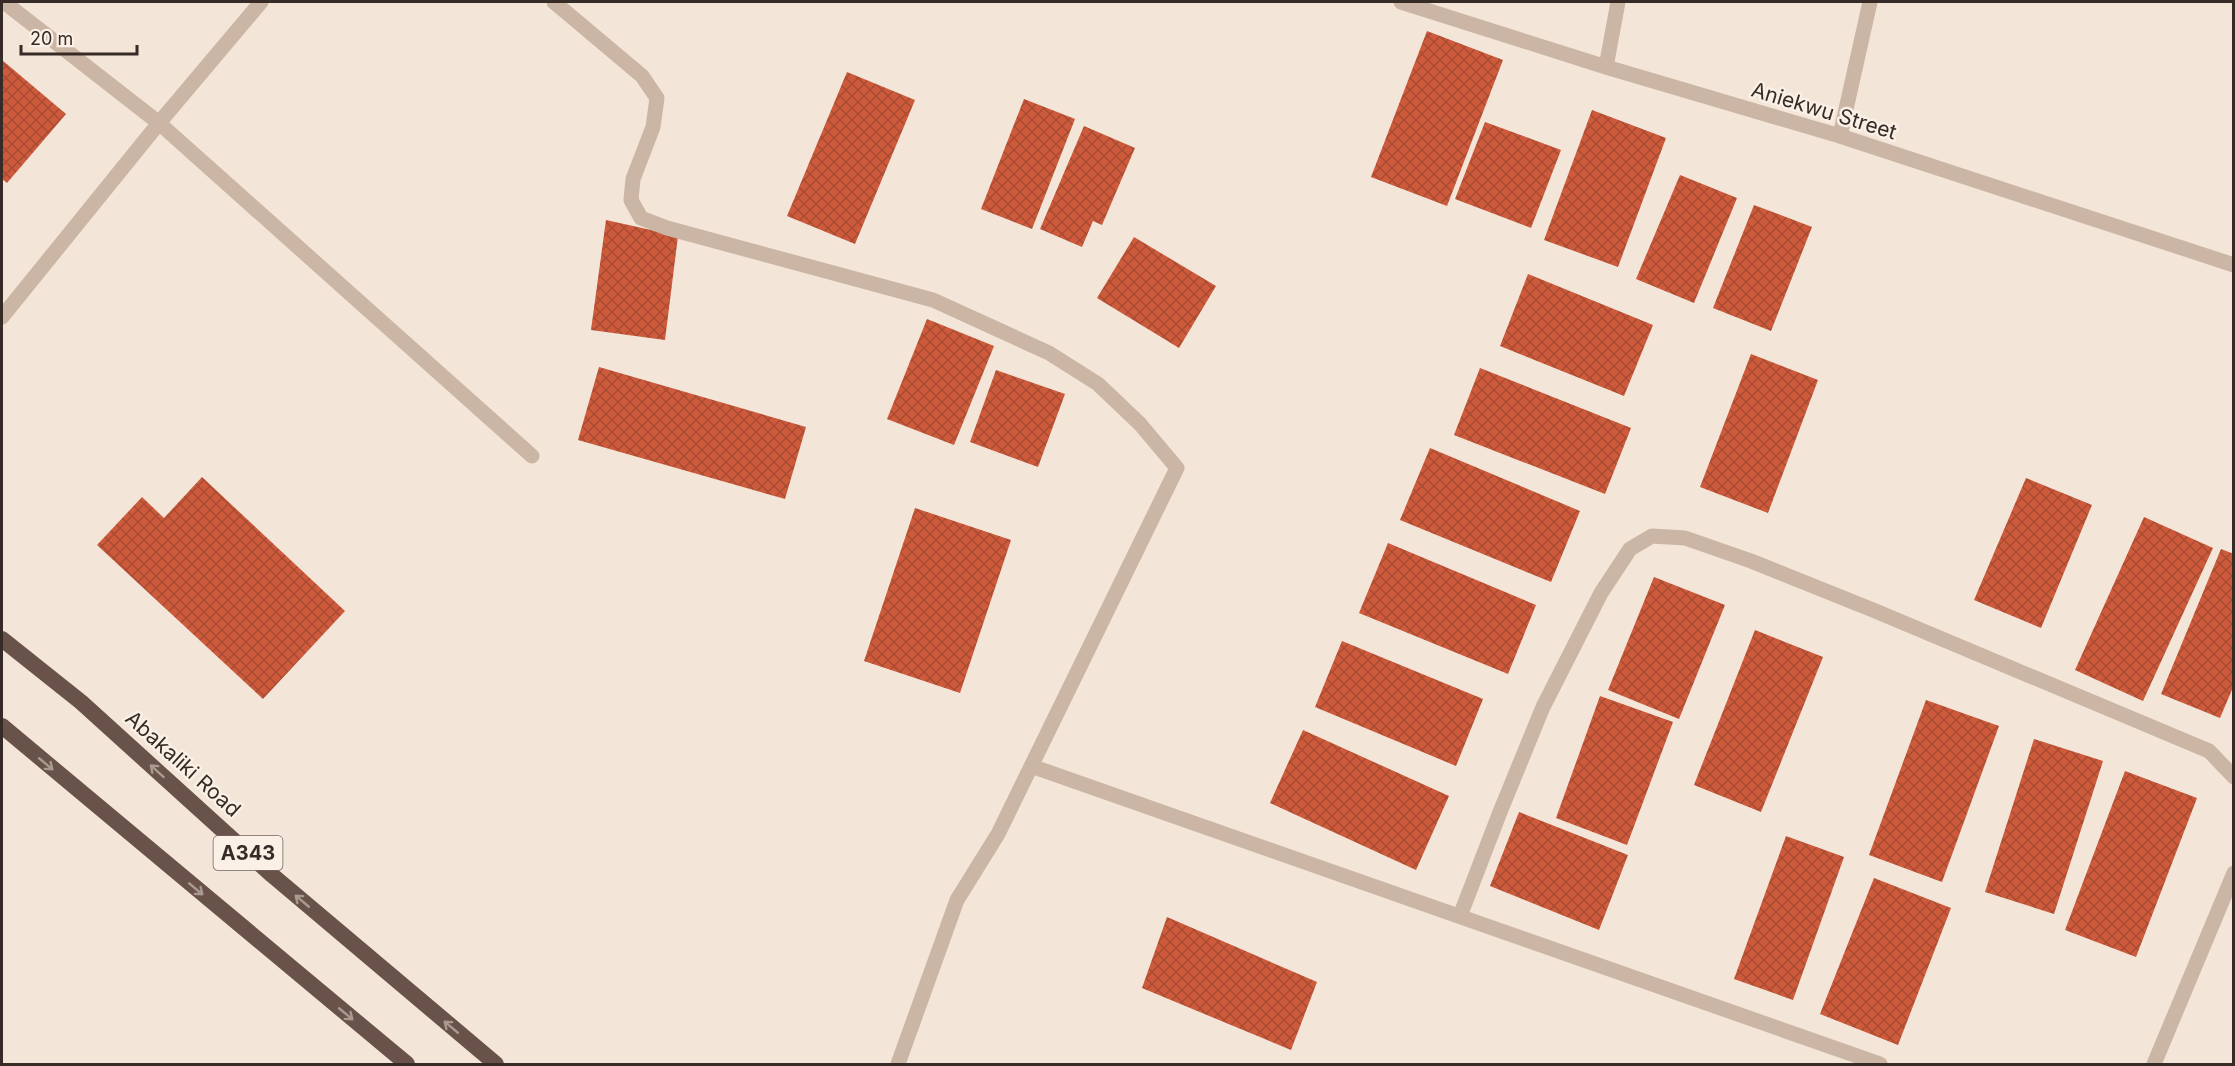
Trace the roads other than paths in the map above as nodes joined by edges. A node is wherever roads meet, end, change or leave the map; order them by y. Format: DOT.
graph roads {
  1 [pos="4,2"];
  2 [pos="261,2"];
  3 [pos="554,2"];
  4 [pos="1401,2"];
  5 [pos="1617,2"];
  6 [pos="1870,2"];
  7 [pos="1606,68"];
  8 [pos="159,123"];
  9 [pos="1840,136"];
  10 [pos="2234,266"];
  11 [pos="2,317"];
  12 [pos="532,456"];
  13 [pos="2,639"];
  14 [pos="2,726"];
  15 [pos="1031,766"];
  16 [pos="2234,777"];
  17 [pos="2234,873"];
  18 [pos="1460,916"];
  19 [pos="407,1065"];
  20 [pos="496,1065"];
  21 [pos="898,1065"];
  22 [pos="1880,1065"];
  23 [pos="2154,1065"];
  1 -- 8 [label="street"];
  2 -- 8 [label="street"];
  3 -- 15 [label="street"];
  4 -- 7 [label="street, Aniekwu Street"];
  5 -- 7 [label="street"];
  6 -- 9 [label="street"];
  7 -- 9 [label="street, Aniekwu Street"];
  8 -- 11 [label="street"];
  8 -- 12 [label="street"];
  9 -- 10 [label="street, Aniekwu Street"];
  20 -- 13 [label="highway, Abakaliki Road / A343, one-way"];
  14 -- 19 [label="highway, A343, one-way"];
  15 -- 18 [label="street"];
  15 -- 21 [label="street"];
  16 -- 18 [label="street"];
  17 -- 23 [label="street"];
  18 -- 22 [label="street"];
}
